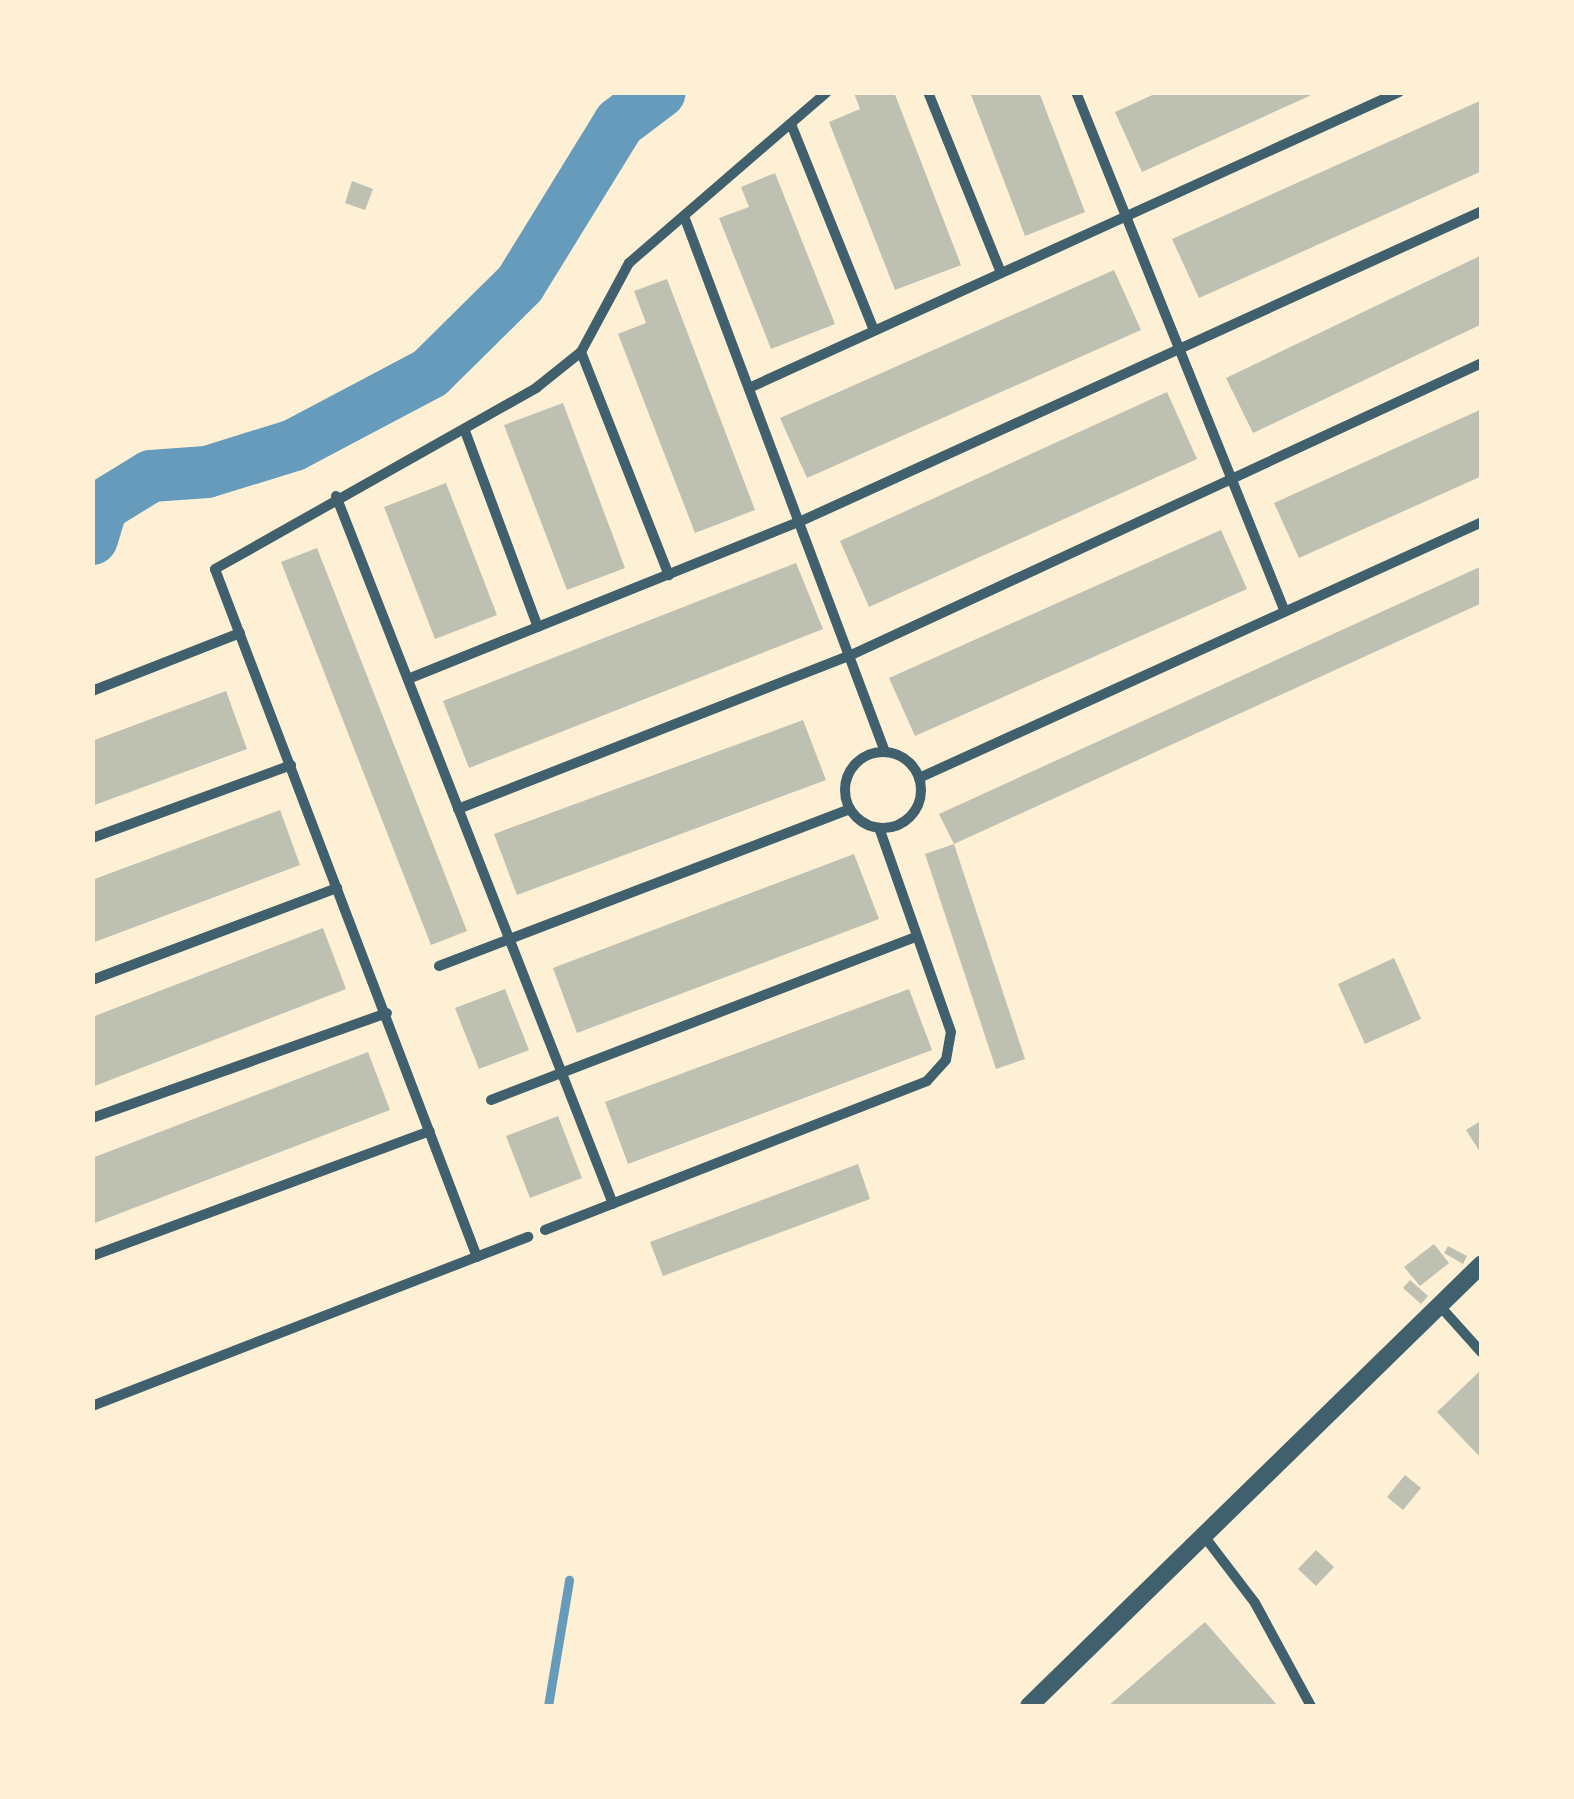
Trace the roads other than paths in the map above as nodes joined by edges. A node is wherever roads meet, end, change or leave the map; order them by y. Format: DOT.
graph roads {
  1 [pos="827,92"];
  2 [pos="928,92"];
  3 [pos="1076,92"];
  4 [pos="1400,92"];
  5 [pos="792,124"];
  6 [pos="1482,211"];
  7 [pos="684,216"];
  8 [pos="1126,216"];
  9 [pos="1002,272"];
  10 [pos="874,330"];
  11 [pos="1180,350"];
  12 [pos="581,352"];
  13 [pos="1482,364"];
  14 [pos="748,388"];
  15 [pos="465,432"];
  16 [pos="1232,478"];
  17 [pos="336,496"];
  18 [pos="799,522"];
  19 [pos="1482,522"];
  20 [pos="669,574"];
  21 [pos="1285,612"];
  22 [pos="538,627"];
  23 [pos="240,633"];
  24 [pos="849,656"];
  25 [pos="408,680"];
  26 [pos="92,691"];
  27 [pos="885,752"];
  28 [pos="291,765"];
  29 [pos="919,778"];
  30 [pos="458,809"];
  31 [pos="850,810"];
  32 [pos="879,828"];
  33 [pos="92,838"];
  34 [pos="338,888"];
  35 [pos="916,937"];
  36 [pos="509,940"];
  37 [pos="439,966"];
  38 [pos="92,980"];
  39 [pos="387,1012"];
  40 [pos="561,1073"];
  41 [pos="491,1100"];
  42 [pos="92,1118"];
  43 [pos="430,1130"];
  44 [pos="612,1204"];
  45 [pos="546,1230"];
  46 [pos="528,1237"];
  47 [pos="92,1256"];
  48 [pos="477,1257"];
  49 [pos="1482,1264"];
  50 [pos="1439,1305"];
  51 [pos="1482,1353"];
  52 [pos="92,1406"];
  53 [pos="1204,1536"];
  54 [pos="1029,1706"];
  55 [pos="1311,1706"];
  1 -- 5 [label="street"];
  2 -- 9 [label="street"];
  3 -- 8 [label="street"];
  4 -- 8 [label="street"];
  5 -- 7 [label="street"];
  5 -- 10 [label="street"];
  6 -- 11 [label="street"];
  7 -- 12 [label="street"];
  7 -- 14 [label="street"];
  8 -- 9 [label="street"];
  8 -- 11 [label="street"];
  9 -- 10 [label="street"];
  10 -- 14 [label="street"];
  11 -- 16 [label="street"];
  11 -- 18 [label="street"];
  12 -- 15 [label="street"];
  12 -- 20 [label="street"];
  13 -- 16 [label="street"];
  14 -- 18 [label="street"];
  15 -- 17 [label="street"];
  15 -- 22 [label="street"];
  16 -- 21 [label="street"];
  16 -- 24 [label="street"];
  17 -- 23 [label="street"];
  17 -- 25 [label="street"];
  18 -- 20 [label="street"];
  18 -- 24 [label="street"];
  19 -- 21 [label="street"];
  20 -- 22 [label="street"];
  21 -- 29 [label="street"];
  22 -- 25 [label="street"];
  23 -- 26 [label="street"];
  23 -- 28 [label="street"];
  24 -- 27 [label="street"];
  24 -- 30 [label="street"];
  25 -- 30 [label="street"];
  27 -- 29 [label="street"];
  27 -- 31 [label="street"];
  28 -- 33 [label="street"];
  28 -- 34 [label="street"];
  29 -- 32 [label="street"];
  30 -- 36 [label="street"];
  31 -- 32 [label="street"];
  31 -- 36 [label="street"];
  32 -- 35 [label="street"];
  34 -- 38 [label="street"];
  34 -- 39 [label="street"];
  35 -- 40 [label="street"];
  35 -- 44 [label="street"];
  36 -- 37 [label="street"];
  36 -- 40 [label="street"];
  39 -- 42 [label="street"];
  39 -- 43 [label="street"];
  40 -- 41 [label="street"];
  40 -- 44 [label="street"];
  43 -- 47 [label="street"];
  43 -- 48 [label="street"];
  44 -- 45 [label="street"];
  46 -- 48 [label="street"];
  48 -- 52 [label="street"];
  49 -- 50 [label="street"];
  50 -- 51 [label="street"];
  50 -- 53 [label="street"];
  53 -- 54 [label="street"];
  53 -- 55 [label="street"];
}
